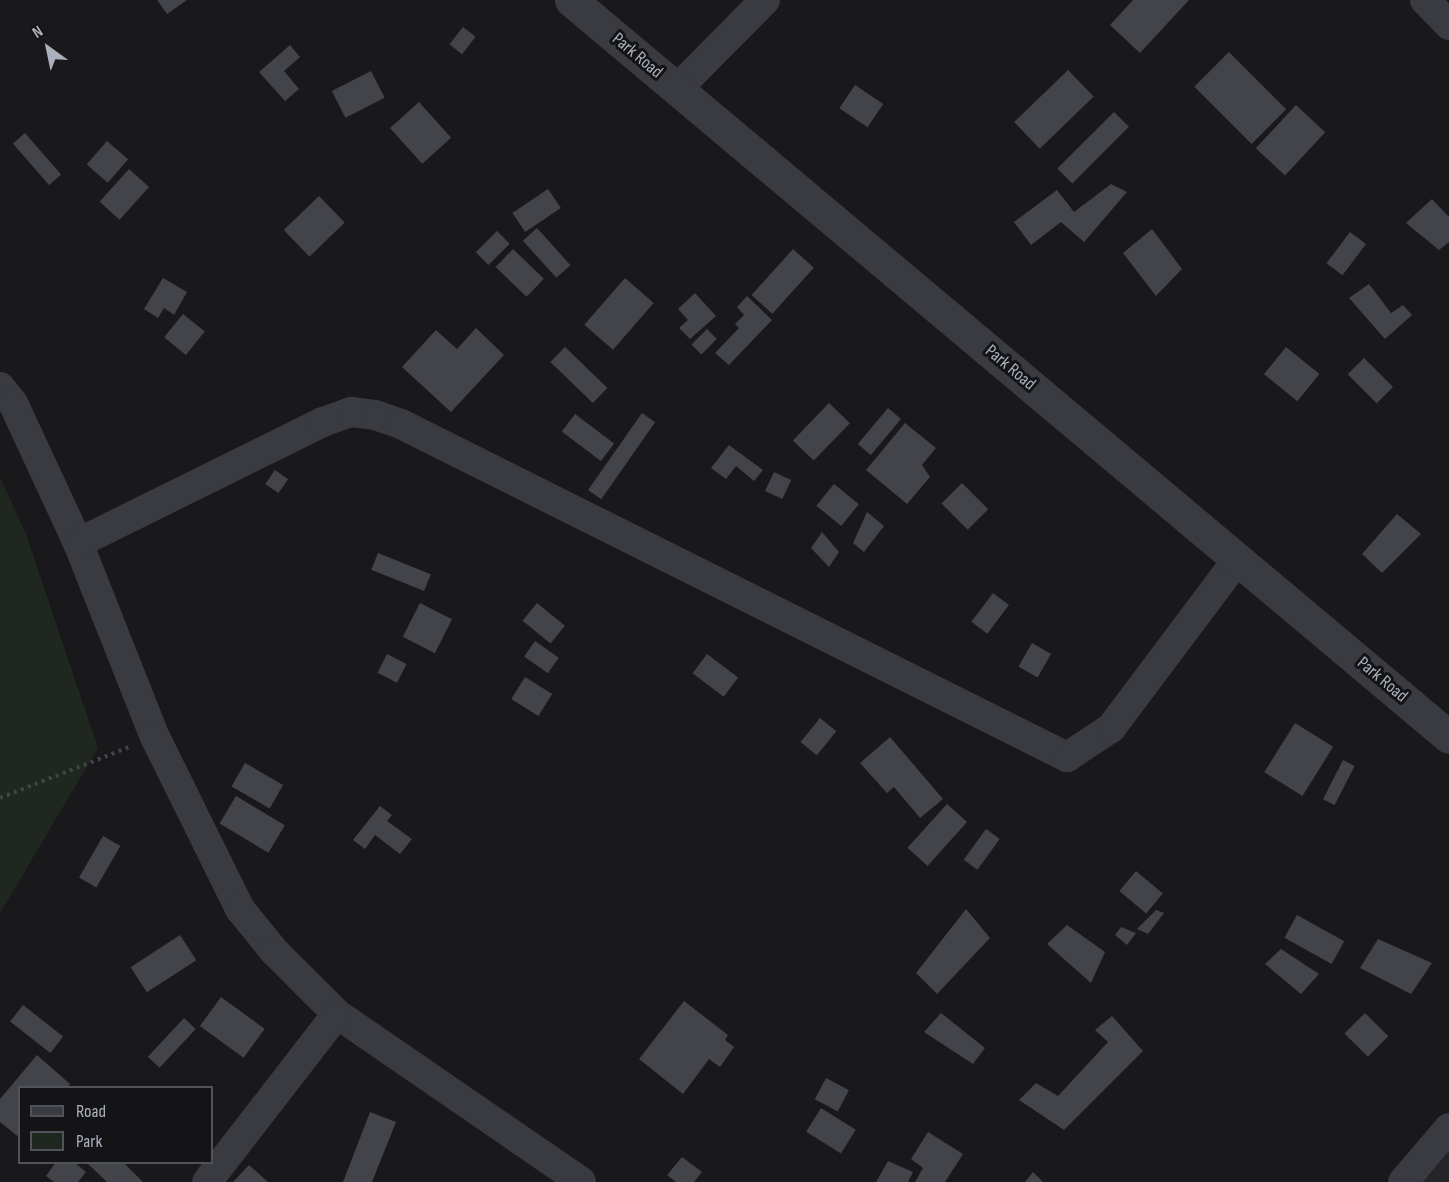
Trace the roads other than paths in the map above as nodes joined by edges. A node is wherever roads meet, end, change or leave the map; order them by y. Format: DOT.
graph roads {
  1 [pos="571,0"];
  2 [pos="765,0"];
  3 [pos="1425,0"];
  4 [pos="1449,25"];
  5 [pos="677,89"];
  6 [pos="0,387"];
  7 [pos="78,543"];
  8 [pos="1238,559"];
  9 [pos="1449,737"];
  10 [pos="337,1014"];
  11 [pos="1449,1128"];
  12 [pos="207,1182"];
  13 [pos="581,1182"];
  14 [pos="1403,1182"];
  1 -- 5 [label="street, Park Road"];
  2 -- 5 [label="street"];
  3 -- 4 [label="street"];
  5 -- 8 [label="street, Park Road"];
  6 -- 7 [label="street"];
  7 -- 8 [label="street"];
  7 -- 10 [label="street"];
  8 -- 9 [label="street, Park Road"];
  10 -- 12 [label="street"];
  10 -- 13 [label="street"];
  11 -- 14 [label="street"];
}
